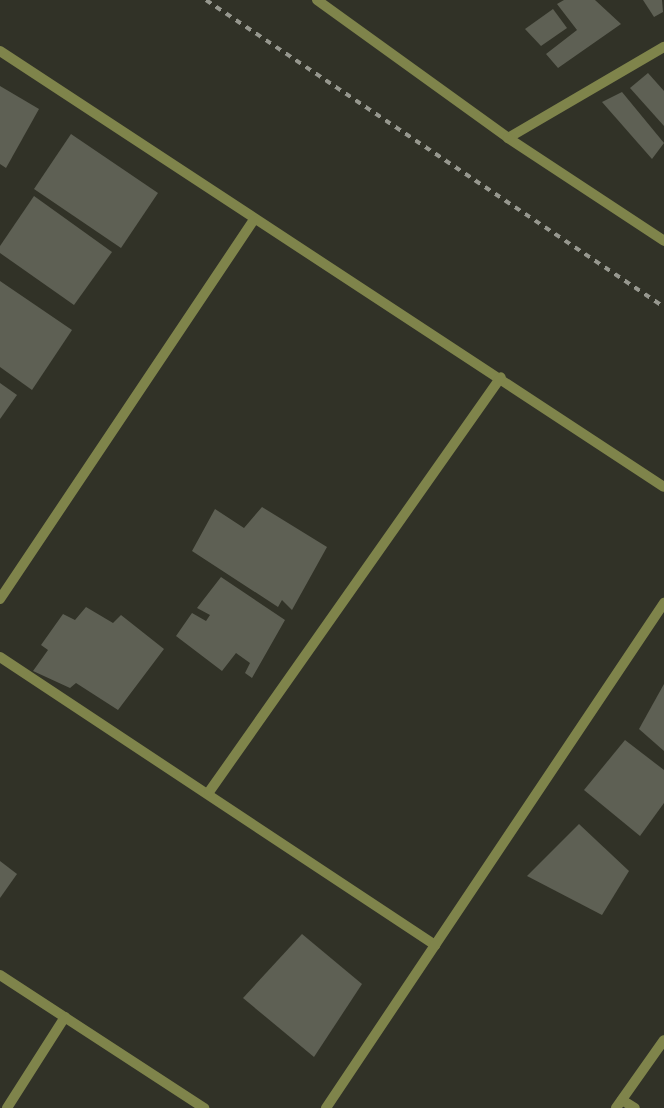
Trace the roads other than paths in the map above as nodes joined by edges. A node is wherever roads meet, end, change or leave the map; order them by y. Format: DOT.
graph roads {
  1 [pos="317,0"];
  2 [pos="664,47"];
  3 [pos="0,52"];
  4 [pos="508,138"];
  5 [pos="254,220"];
  6 [pos="664,241"];
  7 [pos="501,377"];
  8 [pos="664,487"];
  9 [pos="0,599"];
  10 [pos="664,603"];
  11 [pos="0,657"];
  12 [pos="209,792"];
  13 [pos="435,945"];
  14 [pos="0,976"];
  15 [pos="65,1017"];
  16 [pos="664,1040"];
  17 [pos="619,1104"];
  18 [pos="7,1108"];
  19 [pos="204,1108"];
  20 [pos="326,1108"];
  21 [pos="635,1108"];
  1 -- 4 [label="street"];
  2 -- 4 [label="street"];
  3 -- 5 [label="street"];
  4 -- 6 [label="street"];
  5 -- 7 [label="street"];
  5 -- 9 [label="street"];
  7 -- 8 [label="street"];
  7 -- 12 [label="street"];
  10 -- 13 [label="street"];
  11 -- 12 [label="street"];
  12 -- 13 [label="street"];
  13 -- 20 [label="street"];
  14 -- 15 [label="street"];
  15 -- 18 [label="street"];
  15 -- 19 [label="street"];
  16 -- 17 [label="street"];
  17 -- 21 [label="street"];
}
